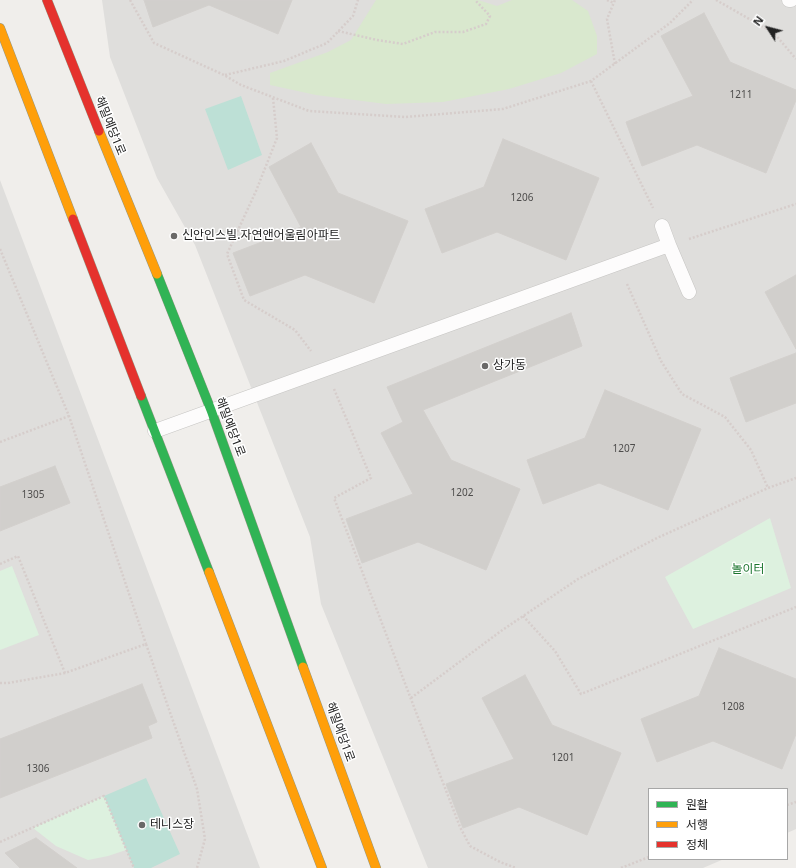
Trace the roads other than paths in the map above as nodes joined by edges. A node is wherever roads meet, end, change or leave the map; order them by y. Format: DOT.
graph roads {
  1 [pos="47,0"];
  2 [pos="0,28"];
  3 [pos="662,226"];
  4 [pos="669,245"];
  5 [pos="689,292"];
  6 [pos="211,410"];
  7 [pos="155,431"];
  8 [pos="322,868"];
  9 [pos="376,868"];
  1 -- 6 [label="street, 해밀예당1로"];
  2 -- 7 [label="street"];
  3 -- 4 [label="lane"];
  4 -- 5 [label="lane"];
  4 -- 6 [label="lane"];
  6 -- 7 [label="lane"];
  6 -- 9 [label="street, 해밀예당1로"];
  7 -- 8 [label="street"];
}
